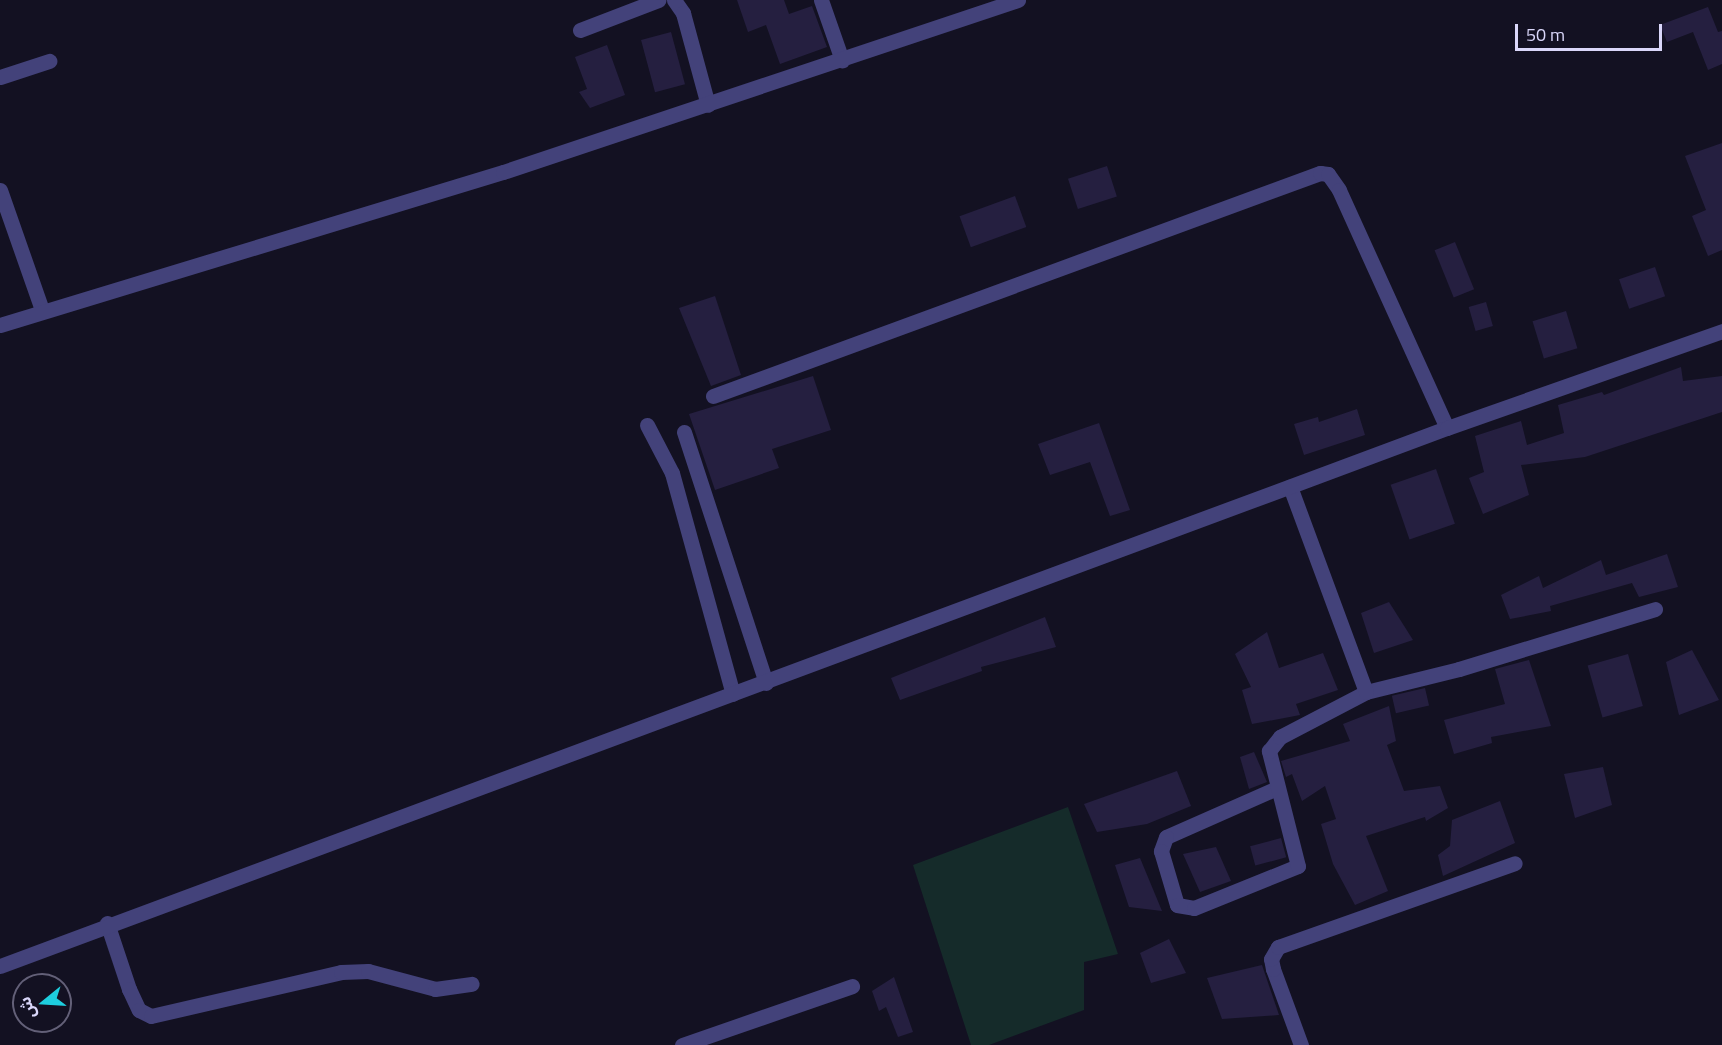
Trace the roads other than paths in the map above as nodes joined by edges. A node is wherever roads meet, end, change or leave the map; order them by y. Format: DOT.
graph roads {
  1 [pos="658,0"];
  2 [pos="674,0"];
  3 [pos="821,0"];
  4 [pos="1018,0"];
  5 [pos="580,30"];
  6 [pos="842,60"];
  7 [pos="49,61"];
  8 [pos="0,77"];
  9 [pos="708,105"];
  10 [pos="0,190"];
  11 [pos="42,310"];
  12 [pos="0,325"];
  13 [pos="1722,331"];
  14 [pos="713,396"];
  15 [pos="647,425"];
  16 [pos="1447,428"];
  17 [pos="684,432"];
  18 [pos="1290,487"];
  19 [pos="1655,609"];
  20 [pos="766,683"];
  21 [pos="1366,692"];
  22 [pos="733,694"];
  23 [pos="1277,788"];
  24 [pos="1515,863"];
  25 [pos="107,923"];
  26 [pos="0,966"];
  27 [pos="472,984"];
  28 [pos="852,987"];
  29 [pos="682,1045"];
  30 [pos="1301,1045"];
  1 -- 5 [label="street"];
  2 -- 9 [label="street"];
  3 -- 6 [label="street"];
  4 -- 6 [label="street"];
  6 -- 9 [label="street"];
  7 -- 8 [label="street"];
  9 -- 11 [label="street"];
  10 -- 11 [label="street"];
  11 -- 12 [label="street"];
  13 -- 16 [label="street"];
  14 -- 16 [label="street"];
  15 -- 22 [label="street"];
  16 -- 18 [label="street"];
  17 -- 20 [label="street"];
  18 -- 20 [label="street"];
  18 -- 21 [label="street"];
  19 -- 21 [label="street"];
  20 -- 22 [label="street"];
  21 -- 23 [label="street"];
  22 -- 25 [label="street"];
  23 -- 23 [label="street"];
  24 -- 30 [label="street"];
  25 -- 26 [label="street"];
  25 -- 27 [label="street"];
  28 -- 29 [label="street"];
}
